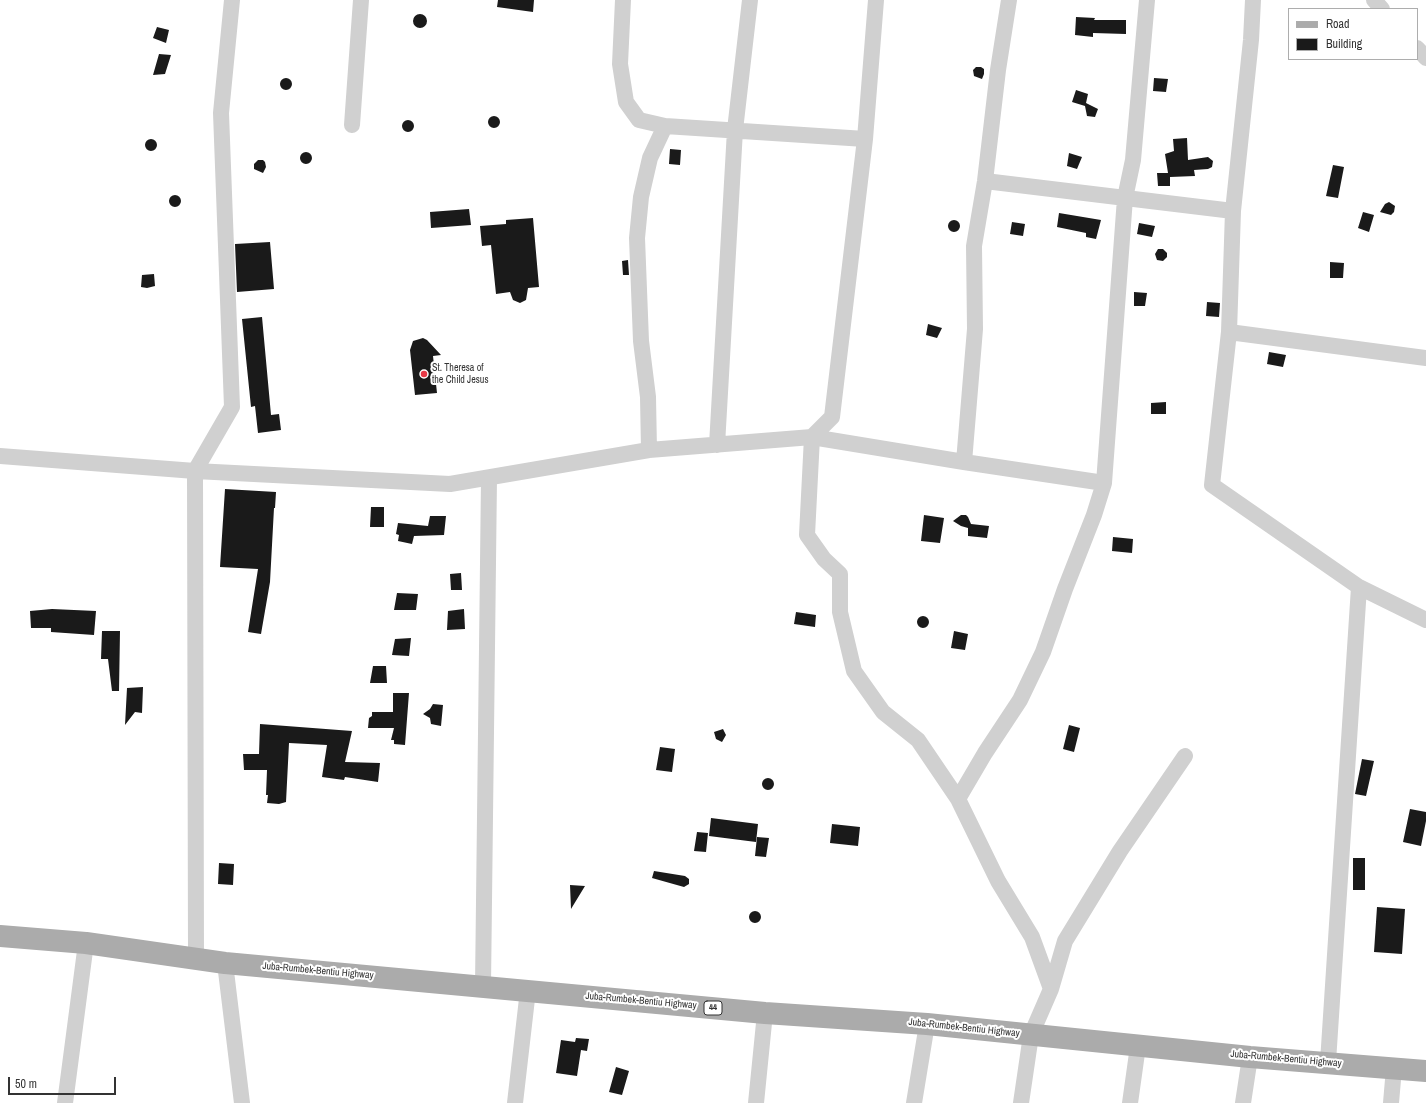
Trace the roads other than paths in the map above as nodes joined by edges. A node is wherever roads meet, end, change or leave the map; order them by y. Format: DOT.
graph roads {
  1 [pos="232,0"];
  2 [pos="361,0"];
  3 [pos="623,0"];
  4 [pos="750,0"];
  5 [pos="876,0"];
  6 [pos="1009,0"];
  7 [pos="1147,0"];
  8 [pos="1253,0"];
  9 [pos="1374,0"];
  10 [pos="1381,8"];
  11 [pos="1418,49"];
  12 [pos="1426,58"];
  13 [pos="352,125"];
  14 [pos="665,126"];
  15 [pos="735,130"];
  16 [pos="865,139"];
  17 [pos="986,181"];
  18 [pos="1125,198"];
  19 [pos="1233,210"];
  20 [pos="1229,332"];
  21 [pos="1426,358"];
  22 [pos="812,437"];
  23 [pos="717,444"];
  24 [pos="648,450"];
  25 [pos="0,456"];
  26 [pos="964,462"];
  27 [pos="196,471"];
  28 [pos="488,478"];
  29 [pos="1104,483"];
  30 [pos="1359,587"];
  31 [pos="1426,620"];
  32 [pos="1185,756"];
  33 [pos="958,799"];
  34 [pos="0,936"];
  35 [pos="86,943"];
  36 [pos="196,958"];
  37 [pos="225,963"];
  38 [pos="483,986"];
  39 [pos="1051,989"];
  40 [pos="528,990"];
  41 [pos="765,1013"];
  42 [pos="927,1024"];
  43 [pos="1031,1035"];
  44 [pos="1138,1046"];
  45 [pos="1250,1057"];
  46 [pos="1328,1062"];
  47 [pos="1394,1068"];
  48 [pos="1426,1071"];
  49 [pos="65,1103"];
  50 [pos="242,1103"];
  51 [pos="515,1103"];
  52 [pos="756,1103"];
  53 [pos="914,1103"];
  54 [pos="1021,1103"];
  55 [pos="1130,1103"];
  56 [pos="1243,1103"];
  57 [pos="1391,1103"];
  1 -- 27 [label="street"];
  2 -- 13 [label="street"];
  3 -- 14 [label="street"];
  4 -- 15 [label="street"];
  5 -- 16 [label="street"];
  6 -- 17 [label="street"];
  7 -- 18 [label="street"];
  8 -- 19 [label="street"];
  9 -- 10 [label="street"];
  11 -- 12 [label="street"];
  14 -- 15 [label="street"];
  14 -- 24 [label="street"];
  15 -- 16 [label="street"];
  15 -- 23 [label="street"];
  16 -- 22 [label="street"];
  17 -- 18 [label="street"];
  17 -- 26 [label="street"];
  18 -- 19 [label="street"];
  18 -- 29 [label="street"];
  19 -- 20 [label="street"];
  20 -- 21 [label="street"];
  20 -- 30 [label="street"];
  22 -- 23 [label="street"];
  22 -- 26 [label="street"];
  22 -- 33 [label="street"];
  23 -- 24 [label="street"];
  24 -- 28 [label="street"];
  25 -- 27 [label="street"];
  26 -- 29 [label="street"];
  27 -- 28 [label="street"];
  27 -- 36 [label="street"];
  28 -- 38 [label="street"];
  29 -- 33 [label="street"];
  30 -- 31 [label="street"];
  30 -- 46 [label="street"];
  32 -- 39 [label="street"];
  33 -- 39 [label="street"];
  34 -- 35 [label="main road, Juba-Rumbek-Bentiu Highway / 44"];
  35 -- 36 [label="main road, Juba-Rumbek-Bentiu Highway / 44"];
  35 -- 49 [label="street"];
  36 -- 37 [label="main road, Juba-Rumbek-Bentiu Highway / 44"];
  37 -- 38 [label="main road, Juba-Rumbek-Bentiu Highway / 44"];
  37 -- 50 [label="street"];
  38 -- 40 [label="main road, Juba-Rumbek-Bentiu Highway / 44"];
  39 -- 43 [label="street"];
  40 -- 41 [label="main road, Juba-Rumbek-Bentiu Highway / 44"];
  40 -- 51 [label="street"];
  41 -- 42 [label="main road, Juba-Rumbek-Bentiu Highway / 44"];
  41 -- 52 [label="street"];
  42 -- 43 [label="main road, Juba-Rumbek-Bentiu Highway / 44"];
  42 -- 53 [label="street"];
  43 -- 44 [label="main road, Juba-Rumbek-Bentiu Highway / 44"];
  43 -- 54 [label="street"];
  44 -- 45 [label="main road, Juba-Rumbek-Bentiu Highway / 44"];
  44 -- 55 [label="street"];
  45 -- 46 [label="main road, Juba-Rumbek-Bentiu Highway / 44"];
  45 -- 56 [label="street"];
  46 -- 47 [label="main road, Juba-Rumbek-Bentiu Highway / 44"];
  47 -- 48 [label="main road, Juba-Rumbek-Bentiu Highway / 44"];
  47 -- 57 [label="street"];
}
